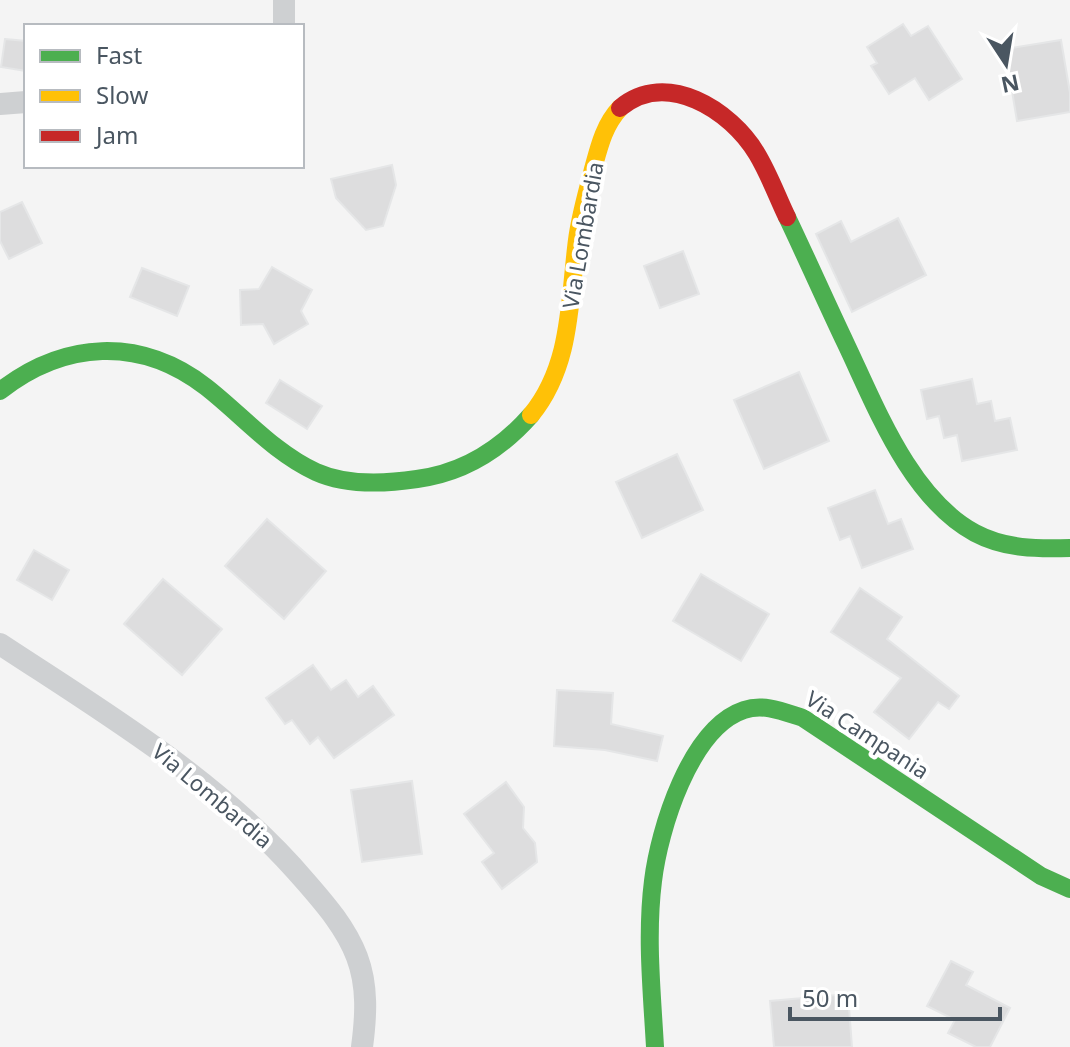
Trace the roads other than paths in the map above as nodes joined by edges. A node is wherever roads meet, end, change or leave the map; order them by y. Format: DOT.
graph roads {
  1 [pos="284,0"];
  2 [pos="284,24"];
  3 [pos="24,102"];
  4 [pos="0,104"];
  5 [pos="0,391"];
  6 [pos="1070,548"];
  7 [pos="0,644"];
  8 [pos="1070,889"];
  9 [pos="362,1047"];
  10 [pos="655,1047"];
  1 -- 2 [label="street"];
  3 -- 4 [label="street"];
  5 -- 6 [label="street, Via Lombardia"];
  7 -- 9 [label="street, Via Lombardia"];
  8 -- 10 [label="street, Via Campania"];
}
